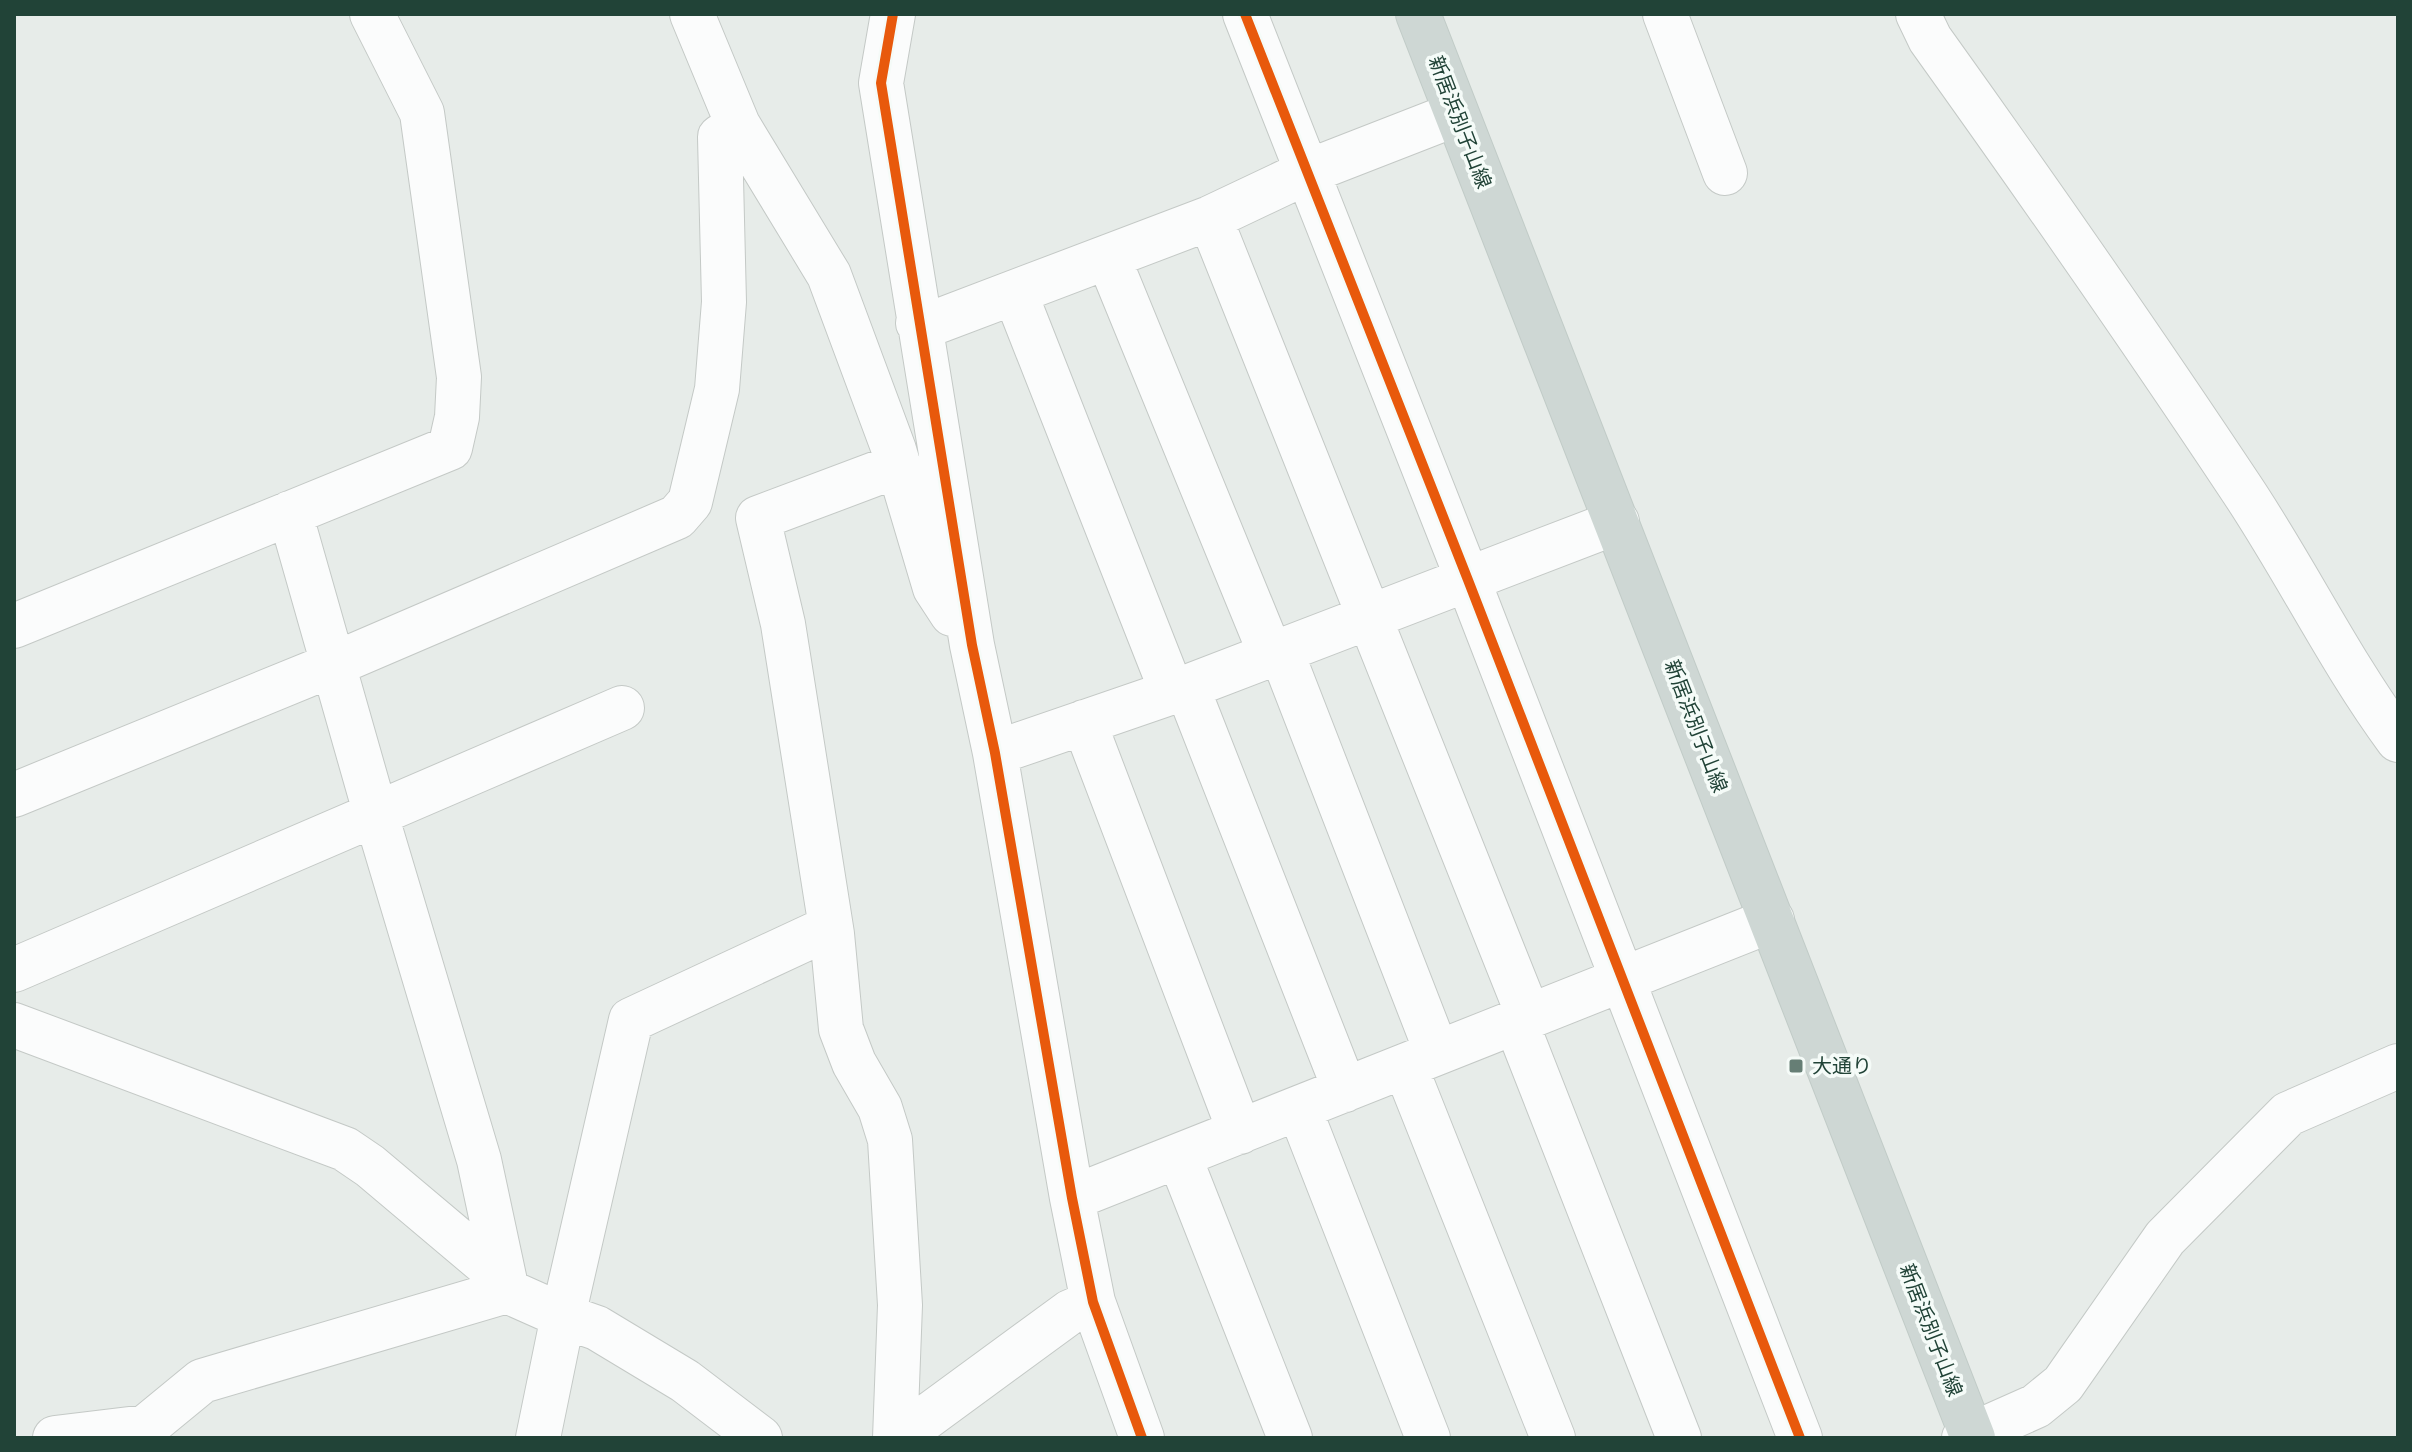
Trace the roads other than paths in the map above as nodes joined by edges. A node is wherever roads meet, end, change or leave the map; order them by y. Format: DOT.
graph roads {
  1 [pos="372,14"];
  2 [pos="692,14"];
  3 [pos="893,14"];
  4 [pos="1245,14"];
  5 [pos="1418,14"];
  6 [pos="1665,14"];
  7 [pos="1918,14"];
  8 [pos="1456,114"];
  9 [pos="738,125"];
  10 [pos="1307,172"];
  11 [pos="1725,173"];
  12 [pos="1210,218"];
  13 [pos="1108,257"];
  14 [pos="1015,293"];
  15 [pos="918,323"];
  16 [pos="899,465"];
  17 [pos="290,513"];
  18 [pos="1617,522"];
  19 [pos="1468,580"];
  20 [pos="1369,617"];
  21 [pos="14,626"];
  22 [pos="972,645"];
  23 [pos="1276,653"];
  24 [pos="332,665"];
  25 [pos="1179,689"];
  26 [pos="622,708"];
  27 [pos="1084,722"];
  28 [pos="2398,740"];
  29 [pos="995,753"];
  30 [pos="14,795"];
  31 [pos="376,815"];
  32 [pos="1772,920"];
  33 [pos="832,934"];
  34 [pos="14,970"];
  35 [pos="1622,979"];
  36 [pos="1522,1019"];
  37 [pos="14,1025"];
  38 [pos="1421,1060"];
  39 [pos="2398,1066"];
  40 [pos="1345,1090"];
  41 [pos="1299,1108"];
  42 [pos="1240,1132"];
  43 [pos="1179,1156"];
  44 [pos="1072,1198"];
  45 [pos="505,1284"];
  46 [pos="1093,1302"];
  47 [pos="563,1316"];
  48 [pos="1970,1437"];
  49 [pos="55,1438"];
  50 [pos="538,1438"];
  51 [pos="760,1438"];
  52 [pos="897,1438"];
  53 [pos="1142,1438"];
  54 [pos="1290,1438"];
  55 [pos="1428,1438"];
  56 [pos="1553,1438"];
  57 [pos="1679,1438"];
  58 [pos="1800,1438"];
  1 -- 17 [label="street"];
  2 -- 9 [label="street"];
  3 -- 15 [label="street"];
  4 -- 10 [label="street"];
  5 -- 8 [label="main road, 新居浜別子山線"];
  6 -- 11 [label="street"];
  7 -- 28 [label="street"];
  8 -- 10 [label="street"];
  8 -- 18 [label="main road, 新居浜別子山線"];
  9 -- 16 [label="street"];
  9 -- 24 [label="street"];
  10 -- 12 [label="street"];
  10 -- 19 [label="street"];
  12 -- 13 [label="street"];
  12 -- 20 [label="street"];
  13 -- 14 [label="street"];
  13 -- 23 [label="street"];
  14 -- 15 [label="street"];
  14 -- 25 [label="street"];
  15 -- 22 [label="street"];
  16 -- 22 [label="street"];
  16 -- 33 [label="street"];
  17 -- 21 [label="street"];
  17 -- 24 [label="street"];
  18 -- 19 [label="street"];
  18 -- 32 [label="main road, 新居浜別子山線"];
  19 -- 20 [label="street"];
  19 -- 35 [label="street"];
  20 -- 23 [label="street"];
  20 -- 36 [label="street"];
  22 -- 29 [label="street"];
  23 -- 25 [label="street"];
  23 -- 38 [label="street"];
  24 -- 30 [label="street"];
  24 -- 31 [label="street"];
  25 -- 27 [label="street"];
  25 -- 40 [label="street"];
  26 -- 31 [label="street"];
  27 -- 29 [label="street"];
  27 -- 42 [label="street"];
  29 -- 44 [label="street"];
  31 -- 34 [label="street"];
  31 -- 45 [label="street"];
  32 -- 35 [label="street"];
  32 -- 48 [label="main road, 新居浜別子山線"];
  33 -- 47 [label="street"];
  33 -- 52 [label="street"];
  35 -- 36 [label="street"];
  35 -- 58 [label="street"];
  36 -- 38 [label="street"];
  36 -- 57 [label="street"];
  37 -- 45 [label="street"];
  38 -- 40 [label="street"];
  38 -- 56 [label="street"];
  39 -- 48 [label="street"];
  40 -- 41 [label="street"];
  41 -- 42 [label="street"];
  41 -- 55 [label="street"];
  42 -- 43 [label="street"];
  43 -- 44 [label="street"];
  43 -- 54 [label="street"];
  44 -- 46 [label="street"];
  45 -- 47 [label="street"];
  45 -- 49 [label="street"];
  46 -- 52 [label="street"];
  46 -- 53 [label="street"];
  47 -- 50 [label="street"];
  47 -- 51 [label="street"];
}
